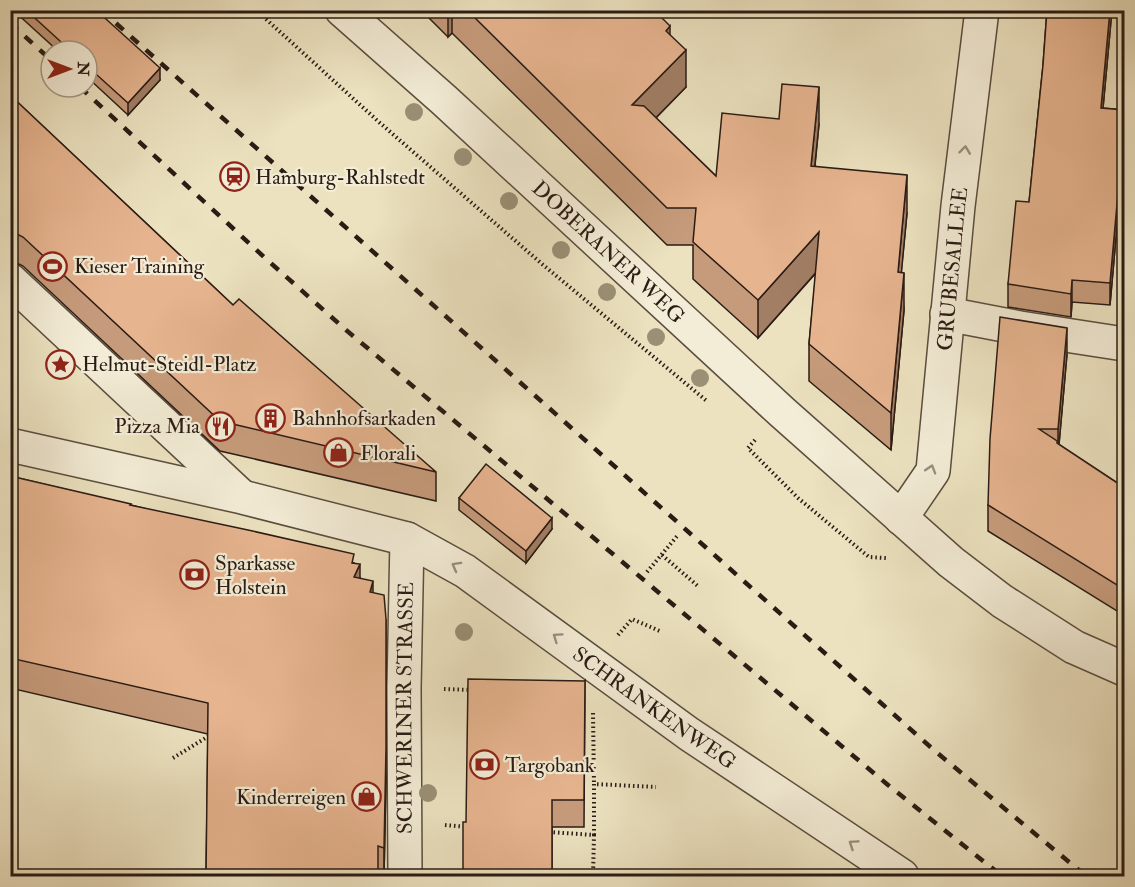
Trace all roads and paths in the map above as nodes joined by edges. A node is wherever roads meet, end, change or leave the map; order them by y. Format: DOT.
graph roads {
  1 [pos="256,10"];
  2 [pos="342,10"];
  3 [pos="982,10"];
  4 [pos="10,280"];
  5 [pos="948,314"];
  6 [pos="1125,344"];
  7 [pos="716,408"];
  8 [pos="757,438"];
  9 [pos="10,445"];
  10 [pos="242,497"];
  11 [pos="901,518"];
  12 [pos="678,535"];
  13 [pos="407,539"];
  14 [pos="662,555"];
  15 [pos="889,559"];
  16 [pos="647,572"];
  17 [pos="699,587"];
  18 [pos="632,619"];
  19 [pos="662,632"];
  20 [pos="1125,669"];
  21 [pos="404,688"];
  22 [pos="472,690"];
  23 [pos="593,706"];
  24 [pos="212,734"];
  25 [pos="173,758"];
  26 [pos="594,784"];
  27 [pos="656,787"];
  28 [pos="405,823"];
  29 [pos="476,827"];
  30 [pos="546,832"];
  31 [pos="594,835"];
  32 [pos="405,876"];
  33 [pos="593,876"];
  34 [pos="902,876"];
  1 -- 7 [label="path"];
  2 -- 11 [label="street, DOBERANER WEG"];
  5 -- 3 [label="street, GRUBESALLEE, one-way"];
  4 -- 10 [label="street"];
  5 -- 6 [label="street"];
  11 -- 5 [label="street, GRUBESALLEE, one-way"];
  8 -- 15 [label="path"];
  9 -- 10 [label="street, SCHRANKENWEG"];
  10 -- 13 [label="street, SCHRANKENWEG"];
  11 -- 20 [label="street, DOBERANER WEG"];
  12 -- 14 [label="path"];
  13 -- 21 [label="street, SCHWERINER STRASSE"];
  34 -- 13 [label="street, SCHRANKENWEG, one-way"];
  14 -- 16 [label="path"];
  14 -- 17 [label="path"];
  18 -- 19 [label="path"];
  21 -- 22 [label="path"];
  21 -- 28 [label="street, SCHWERINER STRASSE"];
  23 -- 26 [label="path"];
  24 -- 25 [label="path"];
  26 -- 27 [label="path"];
  26 -- 31 [label="path"];
  28 -- 29 [label="path"];
  28 -- 32 [label="street, SCHWERINER STRASSE"];
  30 -- 31 [label="path"];
  31 -- 33 [label="path"];
}
